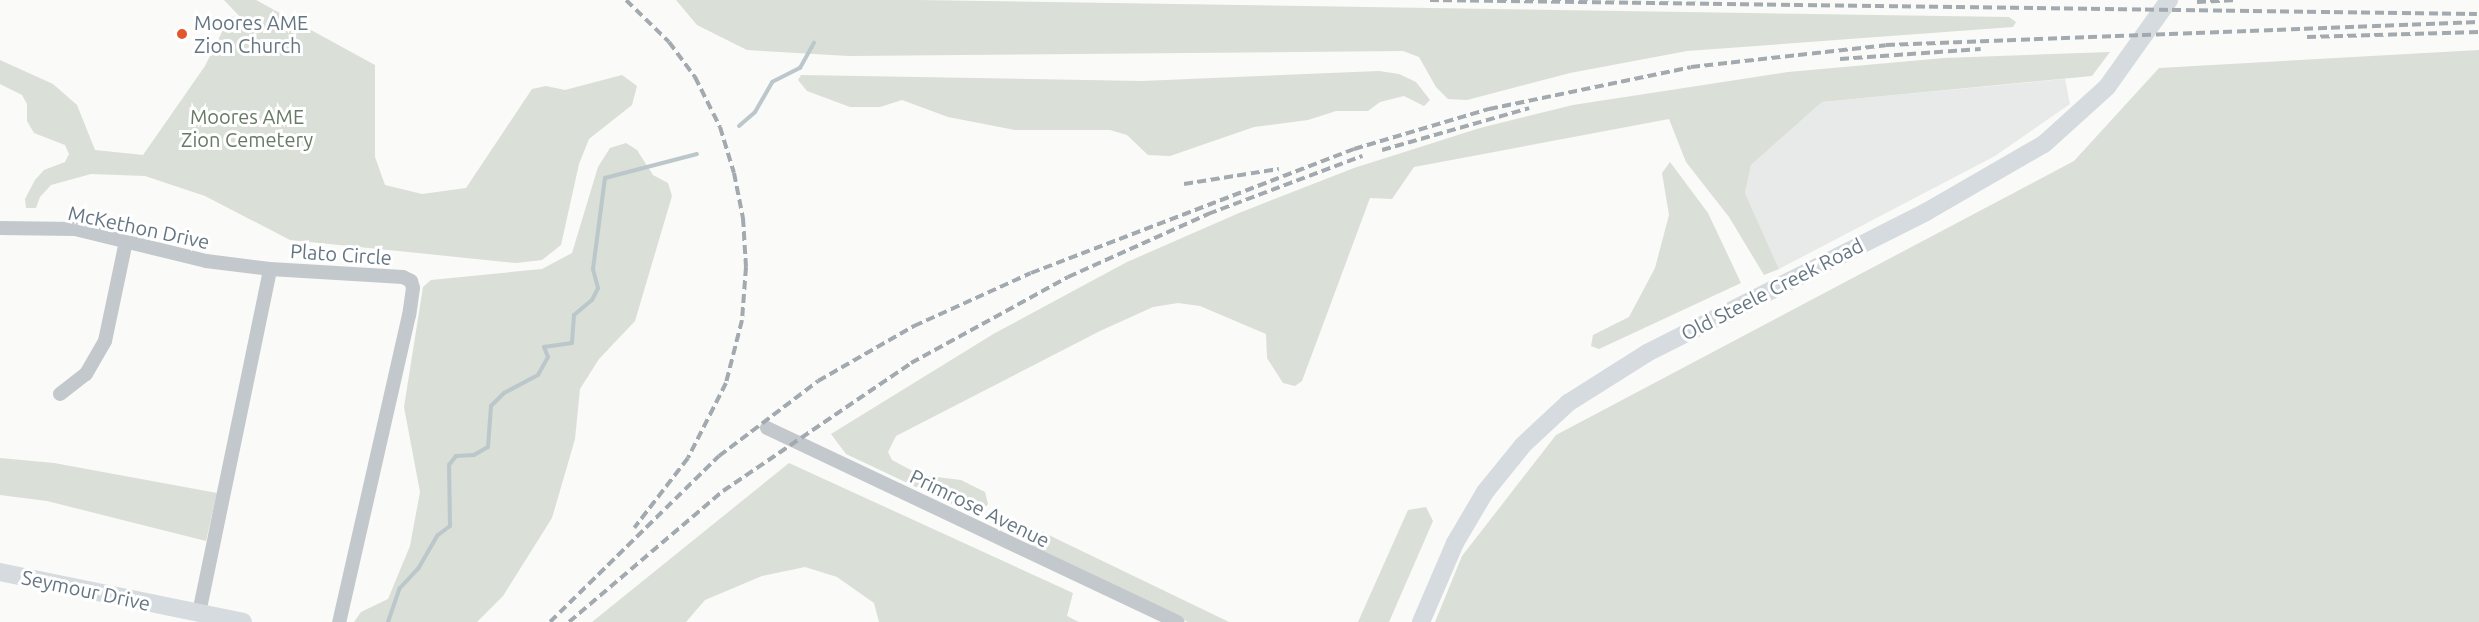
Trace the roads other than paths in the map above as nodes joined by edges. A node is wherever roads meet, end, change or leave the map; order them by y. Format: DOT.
graph roads {
  1 [pos="2169,0"];
  2 [pos="0,228"];
  3 [pos="126,241"];
  4 [pos="270,269"];
  5 [pos="60,394"];
  6 [pos="767,428"];
  7 [pos="0,572"];
  8 [pos="199,613"];
  9 [pos="1170,620"];
  10 [pos="243,622"];
  11 [pos="339,622"];
  12 [pos="1421,622"];
  1 -- 12 [label="main road, Old Steele Creek Road"];
  2 -- 3 [label="street, McKethon Drive"];
  3 -- 4 [label="street, McKethon Drive"];
  3 -- 5 [label="street"];
  4 -- 8 [label="street, Plato Circle"];
  4 -- 11 [label="street, Plato Circle"];
  6 -- 9 [label="street, Primrose Avenue"];
  7 -- 8 [label="main road, Seymour Drive"];
  8 -- 10 [label="main road, Seymour Drive"];
}
